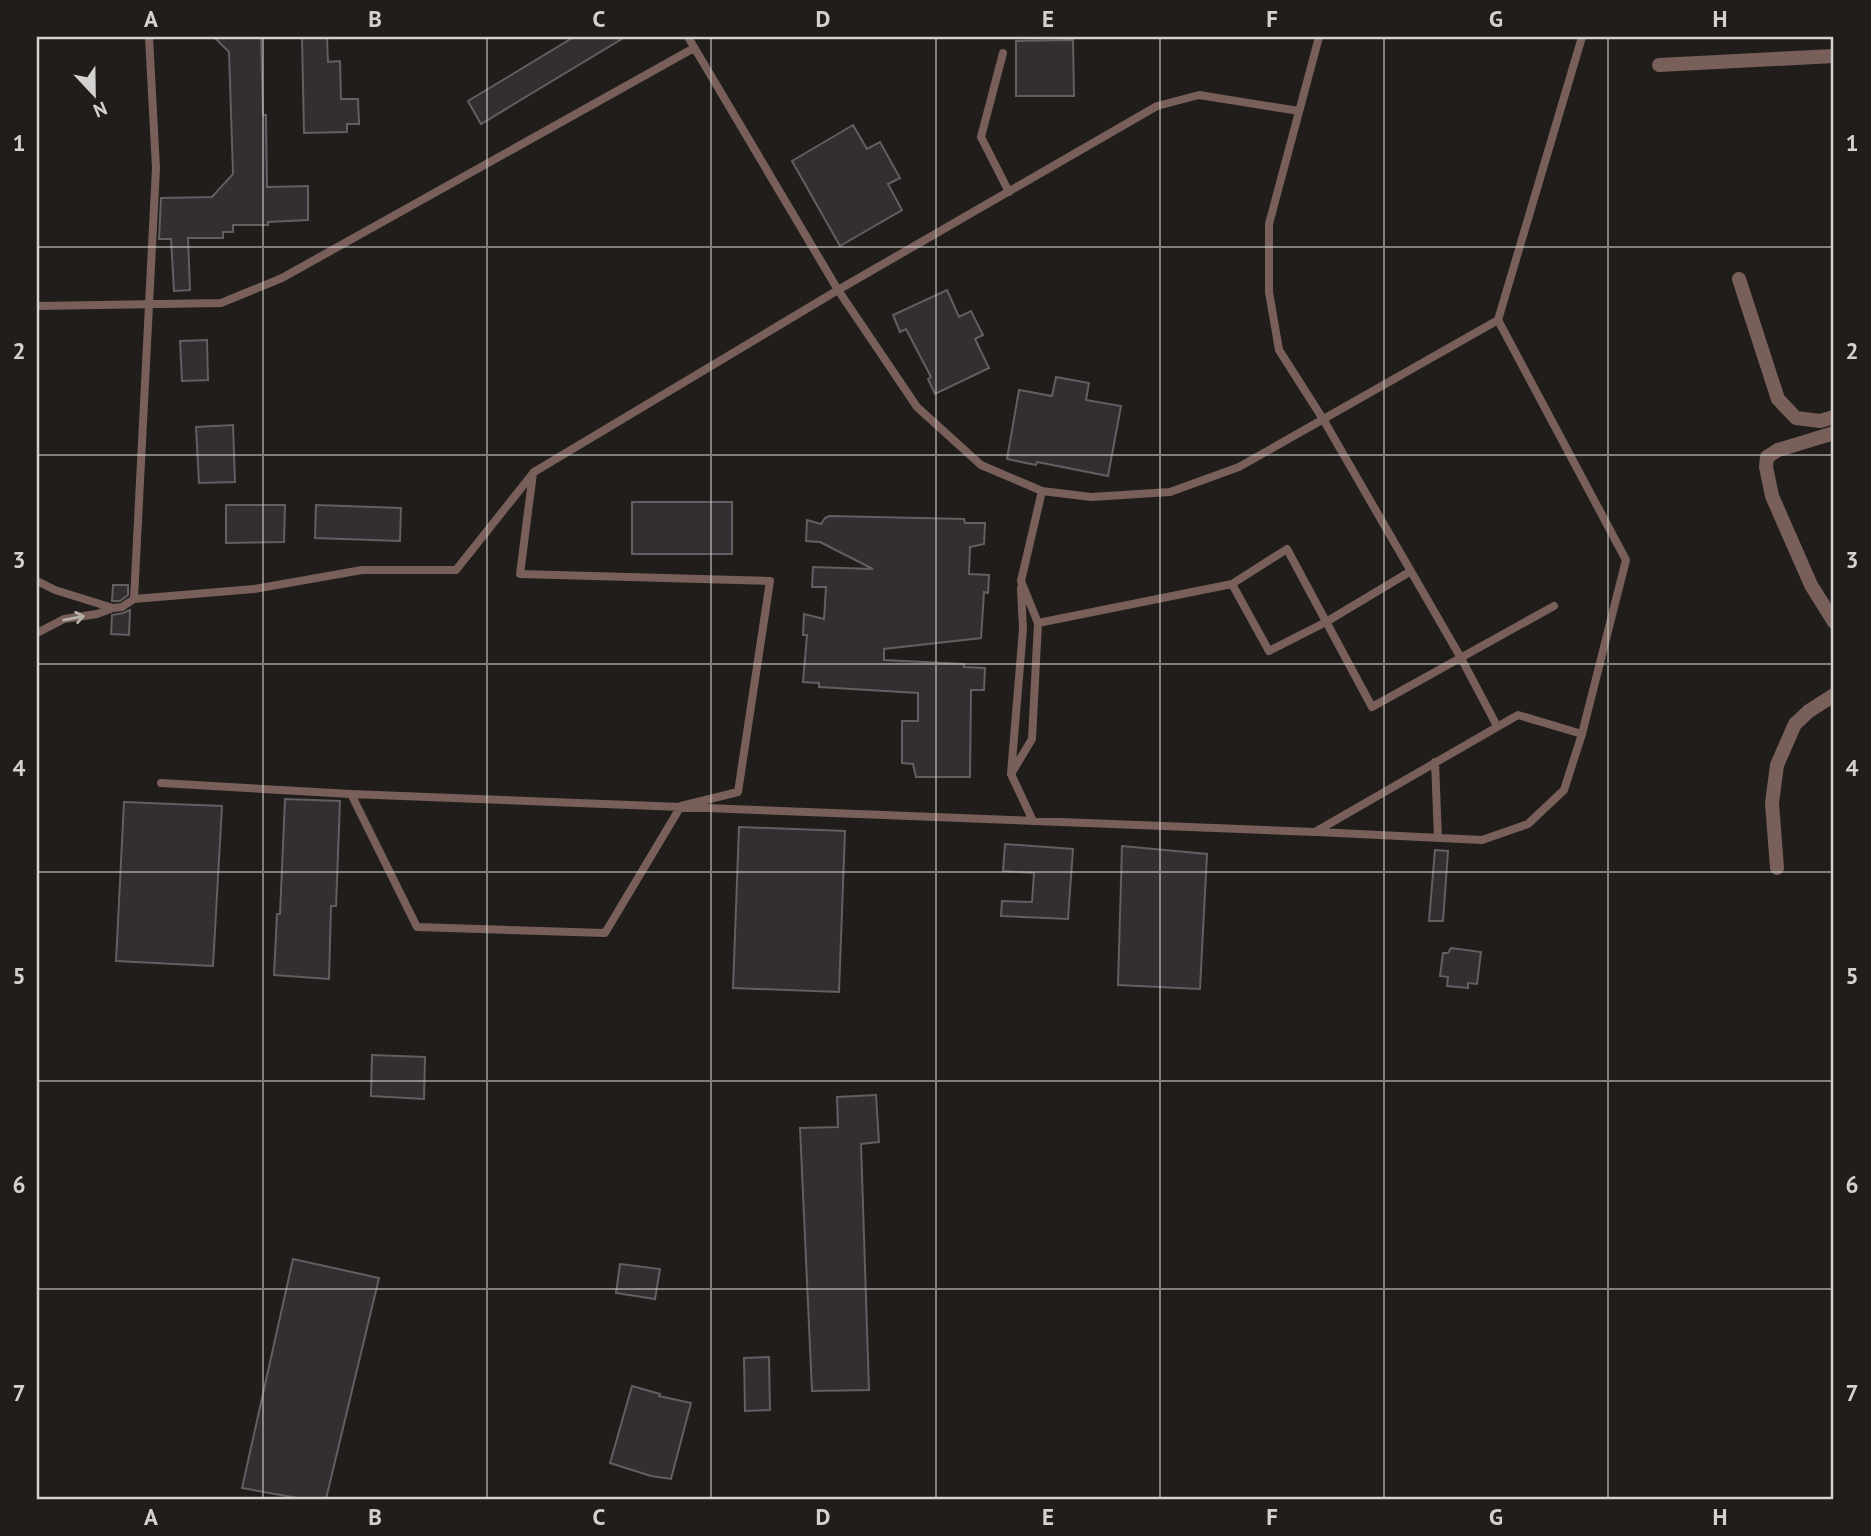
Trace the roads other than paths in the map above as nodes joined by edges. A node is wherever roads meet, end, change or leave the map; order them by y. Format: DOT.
graph roads {
  1 [pos="149,37"];
  2 [pos="688,37"];
  3 [pos="1319,37"];
  4 [pos="1582,37"];
  5 [pos="694,48"];
  6 [pos="1003,53"];
  7 [pos="1834,56"];
  8 [pos="1659,65"];
  9 [pos="1299,111"];
  10 [pos="1009,192"];
  11 [pos="1739,279"];
  12 [pos="838,290"];
  13 [pos="149,304"];
  14 [pos="37,306"];
  15 [pos="1498,320"];
  16 [pos="1834,417"];
  17 [pos="1323,419"];
  18 [pos="1834,433"];
  19 [pos="534,472"];
  20 [pos="1042,491"];
  21 [pos="1411,571"];
  22 [pos="37,581"];
  23 [pos="1021,581"];
  24 [pos="1232,584"];
  25 [pos="134,599"];
  26 [pos="1554,606"];
  27 [pos="113,608"];
  28 [pos="1834,621"];
  29 [pos="1326,622"];
  30 [pos="1038,623"];
  31 [pos="37,633"];
  32 [pos="1461,659"];
  33 [pos="1834,695"];
  34 [pos="1497,726"];
  35 [pos="1582,734"];
  36 [pos="1435,762"];
  37 [pos="1011,774"];
  38 [pos="161,783"];
  39 [pos="351,794"];
  40 [pos="681,806"];
  41 [pos="1033,821"];
  42 [pos="1315,832"];
  43 [pos="1438,838"];
  44 [pos="1777,868"];
  1 -- 13 [label="lane"];
  2 -- 5 [label="lane"];
  3 -- 9 [label="lane"];
  4 -- 15 [label="lane"];
  5 -- 12 [label="lane"];
  5 -- 13 [label="lane"];
  6 -- 10 [label="lane"];
  7 -- 8 [label="street"];
  9 -- 10 [label="lane"];
  9 -- 17 [label="lane"];
  10 -- 12 [label="lane"];
  11 -- 16 [label="street"];
  12 -- 19 [label="lane"];
  12 -- 20 [label="lane"];
  13 -- 14 [label="lane"];
  13 -- 25 [label="lane"];
  15 -- 17 [label="lane"];
  15 -- 35 [label="lane"];
  17 -- 20 [label="lane"];
  17 -- 21 [label="lane"];
  18 -- 28 [label="street"];
  19 -- 25 [label="lane"];
  19 -- 40 [label="lane"];
  20 -- 23 [label="lane"];
  21 -- 29 [label="lane"];
  21 -- 32 [label="lane"];
  22 -- 27 [label="lane"];
  23 -- 30 [label="lane"];
  23 -- 37 [label="lane"];
  24 -- 29 [label="lane"];
  24 -- 29 [label="lane"];
  24 -- 30 [label="lane"];
  25 -- 27 [label="lane"];
  26 -- 32 [label="lane"];
  31 -- 27 [label="lane, one-way"];
  29 -- 32 [label="lane"];
  30 -- 37 [label="lane"];
  32 -- 34 [label="lane"];
  33 -- 44 [label="street"];
  34 -- 35 [label="lane"];
  34 -- 36 [label="lane"];
  35 -- 43 [label="lane"];
  36 -- 42 [label="lane"];
  36 -- 43 [label="lane"];
  37 -- 41 [label="lane"];
  38 -- 39 [label="lane"];
  39 -- 40 [label="lane"];
  39 -- 40 [label="lane"];
  40 -- 41 [label="lane"];
  41 -- 42 [label="lane"];
  42 -- 43 [label="lane"];
}
